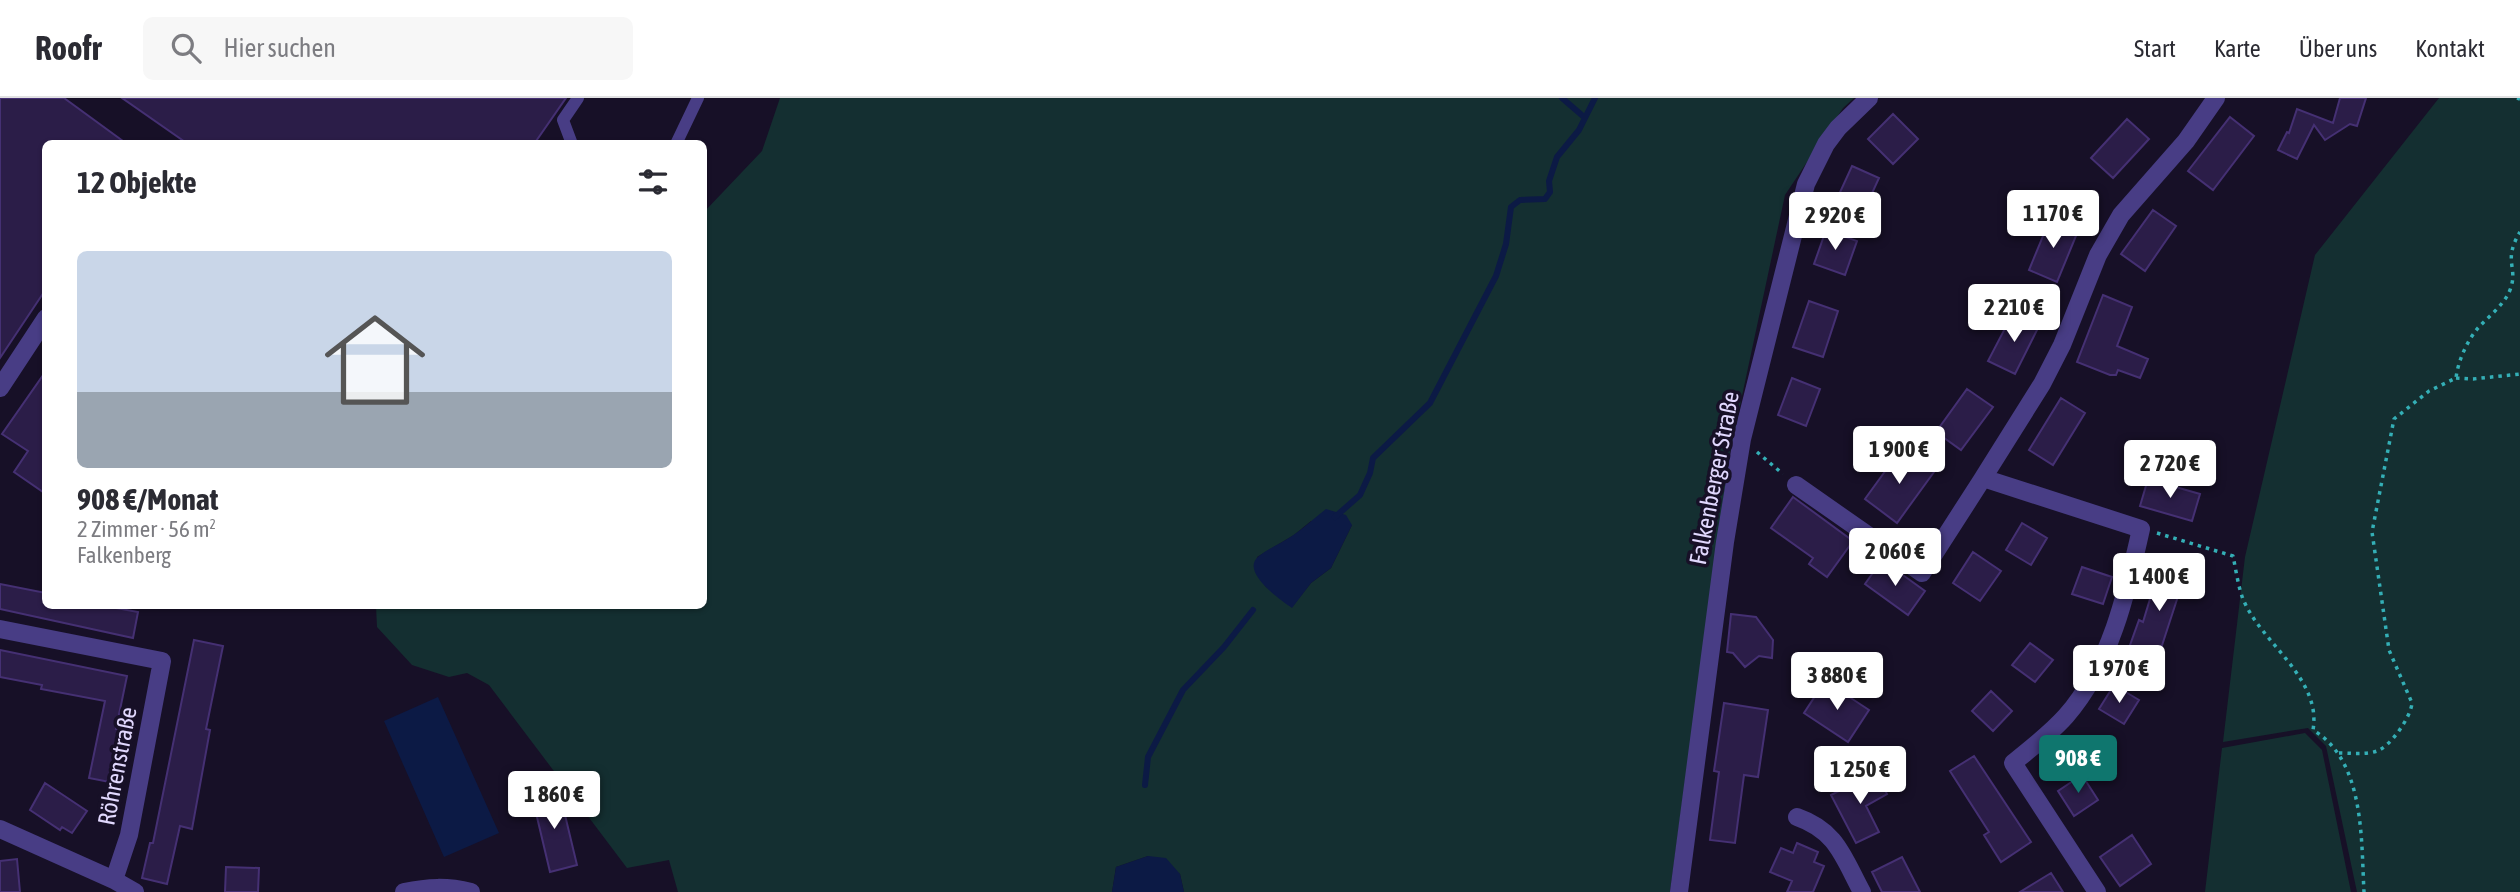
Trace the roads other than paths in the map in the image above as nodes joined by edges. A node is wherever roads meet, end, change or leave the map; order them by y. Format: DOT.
graph roads {
  1 [pos="578,98"];
  2 [pos="698,98"];
  3 [pos="1869,98"];
  4 [pos="2216,98"];
  5 [pos="570,140"];
  6 [pos="678,140"];
  7 [pos="42,324"];
  8 [pos="0,388"];
  9 [pos="1983,478"];
  10 [pos="1797,485"];
  11 [pos="0,629"];
  12 [pos="1797,817"];
  13 [pos="0,829"];
  14 [pos="114,880"];
  15 [pos="135,892"];
  16 [pos="404,892"];
  17 [pos="471,892"];
  18 [pos="1679,892"];
  19 [pos="1862,892"];
  20 [pos="2096,892"];
  1 -- 5 [label="lane"];
  2 -- 6 [label="lane"];
  3 -- 18 [label="street, Falkenberger Straße"];
  4 -- 9 [label="street"];
  7 -- 8 [label="street"];
  9 -- 10 [label="street"];
  9 -- 20 [label="street"];
  11 -- 14 [label="street, Röhrenstraße"];
  12 -- 19 [label="street"];
  13 -- 14 [label="street"];
  14 -- 15 [label="street"];
  16 -- 17 [label="street"];
}
